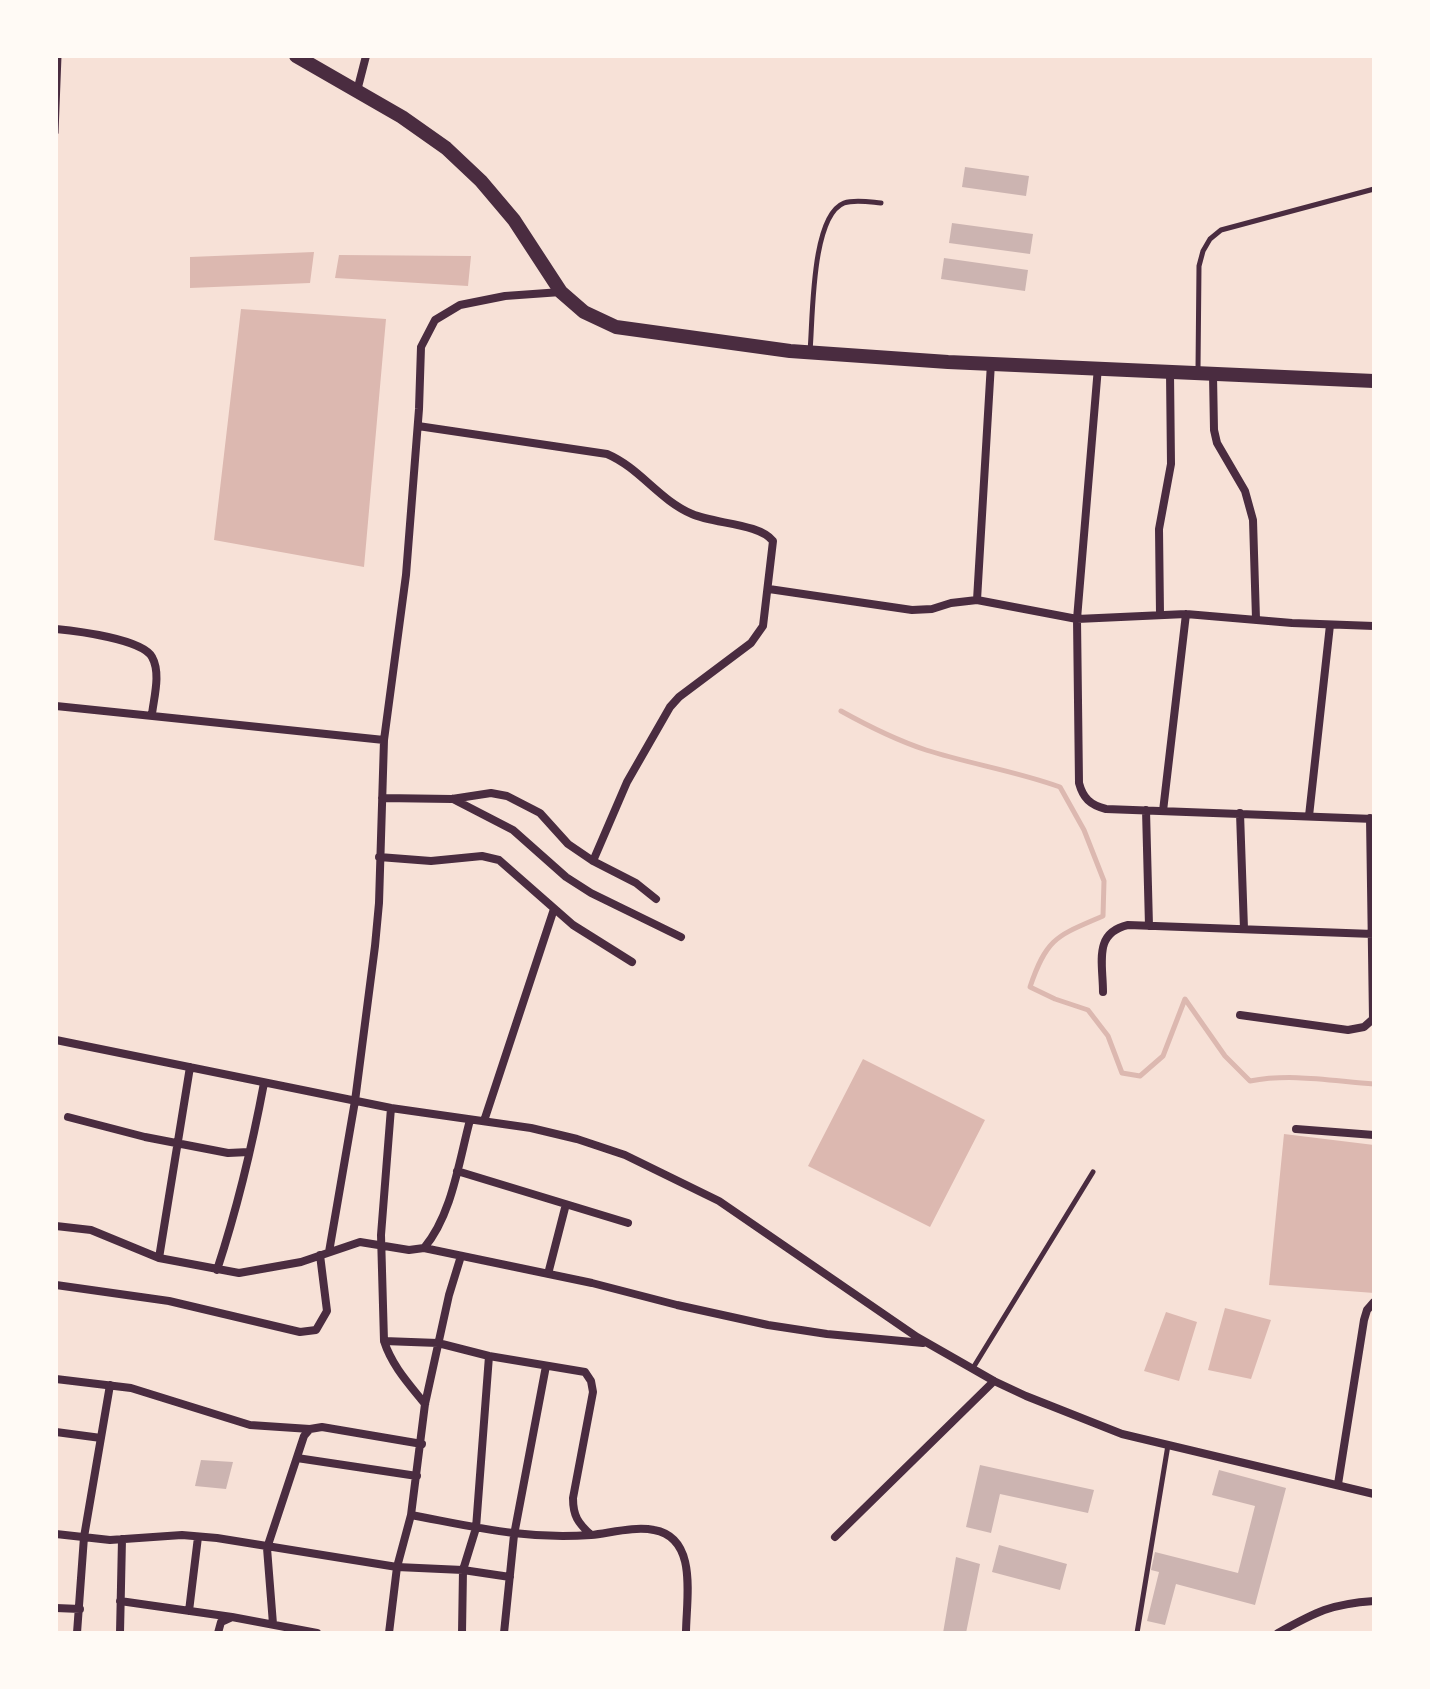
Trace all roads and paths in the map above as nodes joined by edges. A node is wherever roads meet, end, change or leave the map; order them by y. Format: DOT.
graph roads {
  1 [pos="59,56"];
  2 [pos="296,56"];
  3 [pos="366,56"];
  4 [pos="357,91"];
  5 [pos="56,133"];
  6 [pos="1374,189"];
  7 [pos="881,203"];
  8 [pos="561,292"];
  9 [pos="810,352"];
  10 [pos="991,362"];
  11 [pos="1098,367"];
  12 [pos="1170,373"];
  13 [pos="1206,375"];
  14 [pos="1374,381"];
  15 [pos="418,426"];
  16 [pos="769,589"];
  17 [pos="977,600"];
  18 [pos="1160,614"];
  19 [pos="1186,614"];
  20 [pos="1077,619"];
  21 [pos="1256,619"];
  22 [pos="1330,625"];
  23 [pos="1374,626"];
  24 [pos="56,629"];
  25 [pos="56,706"];
  26 [pos="152,714"];
  27 [pos="384,740"];
  28 [pos="382,798"];
  29 [pos="452,799"];
  30 [pos="1146,810"];
  31 [pos="1163,811"];
  32 [pos="1240,813"];
  33 [pos="1309,816"];
  34 [pos="1372,818"];
  35 [pos="379,857"];
  36 [pos="593,861"];
  37 [pos="656,899"];
  38 [pos="554,909"];
  39 [pos="1149,926"];
  40 [pos="1244,929"];
  41 [pos="1373,934"];
  42 [pos="681,937"];
  43 [pos="632,962"];
  44 [pos="1103,992"];
  45 [pos="1240,1015"];
  46 [pos="56,1040"];
  47 [pos="190,1067"];
  48 [pos="264,1083"];
  49 [pos="355,1101"];
  50 [pos="391,1108"];
  51 [pos="68,1117"];
  52 [pos="470,1120"];
  53 [pos="484,1121"];
  54 [pos="1296,1129"];
  55 [pos="1374,1135"];
  56 [pos="178,1144"];
  57 [pos="249,1152"];
  58 [pos="457,1171"];
  59 [pos="1093,1172"];
  60 [pos="566,1204"];
  61 [pos="628,1223"];
  62 [pos="56,1226"];
  63 [pos="381,1244"];
  64 [pos="424,1248"];
  65 [pos="325,1253"];
  66 [pos="461,1256"];
  67 [pos="159,1258"];
  68 [pos="217,1270"];
  69 [pos="548,1274"];
  70 [pos="56,1285"];
  71 [pos="1374,1302"];
  72 [pos="384,1341"];
  73 [pos="438,1343"];
  74 [pos="928,1343"];
  75 [pos="489,1356"];
  76 [pos="546,1366"];
  77 [pos="973,1368"];
  78 [pos="56,1379"];
  79 [pos="994,1381"];
  80 [pos="110,1385"];
  81 [pos="425,1404"];
  82 [pos="310,1429"];
  83 [pos="56,1432"];
  84 [pos="101,1438"];
  85 [pos="422,1444"];
  86 [pos="1168,1445"];
  87 [pos="297,1458"];
  88 [pos="417,1476"];
  89 [pos="1338,1484"];
  90 [pos="1374,1494"];
  91 [pos="411,1515"];
  92 [pos="476,1528"];
  93 [pos="56,1534"];
  94 [pos="514,1535"];
  95 [pos="591,1535"];
  96 [pos="84,1537"];
  97 [pos="198,1537"];
  98 [pos="835,1537"];
  99 [pos="122,1539"];
  100 [pos="267,1548"];
  101 [pos="397,1567"];
  102 [pos="463,1570"];
  103 [pos="510,1577"];
  104 [pos="120,1601"];
  105 [pos="1374,1601"];
  106 [pos="56,1608"];
  107 [pos="80,1609"];
  108 [pos="189,1611"];
  109 [pos="232,1617"];
  110 [pos="250,1621"];
  111 [pos="273,1624"];
  112 [pos="285,1630"];
  113 [pos="77,1633"];
  114 [pos="120,1633"];
  115 [pos="218,1633"];
  116 [pos="250,1633"];
  117 [pos="317,1633"];
  118 [pos="389,1633"];
  119 [pos="462,1633"];
  120 [pos="504,1633"];
  121 [pos="686,1633"];
  122 [pos="1137,1633"];
  123 [pos="1278,1633"];
  1 -- 5 [label="lane"];
  2 -- 4 [label="main road"];
  3 -- 4 [label="street"];
  4 -- 8 [label="main road"];
  6 -- 13 [label="lane"];
  7 -- 9 [label="lane"];
  8 -- 9 [label="main road"];
  8 -- 15 [label="street"];
  9 -- 10 [label="main road"];
  10 -- 11 [label="main road"];
  10 -- 17 [label="street"];
  11 -- 12 [label="main road"];
  11 -- 20 [label="street"];
  12 -- 13 [label="main road"];
  12 -- 18 [label="street"];
  13 -- 14 [label="main road"];
  13 -- 21 [label="street"];
  15 -- 16 [label="street"];
  15 -- 27 [label="street"];
  16 -- 17 [label="street"];
  16 -- 36 [label="street"];
  17 -- 20 [label="street"];
  18 -- 19 [label="street"];
  18 -- 20 [label="street"];
  19 -- 21 [label="street"];
  19 -- 31 [label="street"];
  20 -- 30 [label="street"];
  21 -- 22 [label="street"];
  22 -- 23 [label="street"];
  22 -- 33 [label="street"];
  24 -- 26 [label="street"];
  25 -- 26 [label="street"];
  26 -- 27 [label="street"];
  27 -- 28 [label="street"];
  28 -- 29 [label="street"];
  28 -- 35 [label="street"];
  29 -- 36 [label="street"];
  29 -- 42 [label="street"];
  30 -- 31 [label="street"];
  30 -- 39 [label="street"];
  31 -- 32 [label="street"];
  32 -- 33 [label="street"];
  32 -- 40 [label="street"];
  33 -- 34 [label="street"];
  34 -- 41 [label="street"];
  35 -- 38 [label="street"];
  35 -- 49 [label="street"];
  36 -- 37 [label="street"];
  38 -- 43 [label="street"];
  38 -- 53 [label="street"];
  39 -- 40 [label="street"];
  39 -- 44 [label="street"];
  40 -- 41 [label="street"];
  41 -- 45 [label="street"];
  46 -- 47 [label="street"];
  47 -- 48 [label="street"];
  47 -- 56 [label="street"];
  48 -- 49 [label="street"];
  48 -- 57 [label="street"];
  49 -- 50 [label="street"];
  49 -- 65 [label="street"];
  50 -- 52 [label="street"];
  50 -- 63 [label="street"];
  51 -- 56 [label="street"];
  52 -- 53 [label="street"];
  52 -- 58 [label="street"];
  53 -- 74 [label="street"];
  54 -- 55 [label="street"];
  56 -- 57 [label="street"];
  56 -- 67 [label="street"];
  57 -- 68 [label="street"];
  58 -- 60 [label="street"];
  58 -- 64 [label="street"];
  59 -- 77 [label="lane"];
  60 -- 61 [label="street"];
  60 -- 69 [label="street"];
  62 -- 67 [label="street"];
  63 -- 64 [label="street"];
  63 -- 65 [label="street"];
  63 -- 72 [label="street"];
  64 -- 66 [label="street"];
  65 -- 68 [label="street"];
  65 -- 70 [label="street"];
  66 -- 69 [label="street"];
  66 -- 73 [label="street"];
  67 -- 68 [label="street"];
  69 -- 74 [label="street"];
  71 -- 89 [label="street"];
  72 -- 73 [label="street"];
  72 -- 81 [label="street"];
  73 -- 75 [label="street"];
  73 -- 81 [label="street"];
  74 -- 77 [label="street"];
  75 -- 76 [label="street"];
  75 -- 92 [label="street"];
  76 -- 94 [label="street"];
  76 -- 95 [label="street"];
  77 -- 79 [label="street"];
  78 -- 80 [label="street"];
  79 -- 86 [label="street"];
  79 -- 98 [label="street"];
  80 -- 82 [label="street"];
  80 -- 84 [label="street"];
  81 -- 85 [label="street"];
  82 -- 85 [label="street"];
  82 -- 87 [label="street"];
  83 -- 84 [label="street"];
  84 -- 96 [label="street"];
  85 -- 88 [label="street"];
  86 -- 89 [label="street"];
  86 -- 122 [label="lane"];
  87 -- 88 [label="street"];
  87 -- 100 [label="street"];
  88 -- 91 [label="street"];
  89 -- 90 [label="street"];
  91 -- 92 [label="street"];
  91 -- 101 [label="street"];
  92 -- 94 [label="street"];
  92 -- 102 [label="street"];
  93 -- 96 [label="street"];
  94 -- 95 [label="street"];
  94 -- 103 [label="street"];
  95 -- 121 [label="street"];
  96 -- 99 [label="street"];
  96 -- 107 [label="street"];
  97 -- 99 [label="street"];
  97 -- 100 [label="street"];
  97 -- 108 [label="street"];
  99 -- 104 [label="street"];
  100 -- 101 [label="street"];
  100 -- 111 [label="street"];
  101 -- 102 [label="street"];
  101 -- 118 [label="street"];
  102 -- 103 [label="street"];
  102 -- 119 [label="street"];
  103 -- 120 [label="street"];
  104 -- 108 [label="street"];
  104 -- 114 [label="street"];
  105 -- 123 [label="street"];
  106 -- 107 [label="street"];
  107 -- 113 [label="street"];
  108 -- 109 [label="street"];
  109 -- 110 [label="street"];
  109 -- 115 [label="street"];
  110 -- 111 [label="street"];
  110 -- 116 [label="street"];
  111 -- 112 [label="street"];
  112 -- 117 [label="street"];
}
